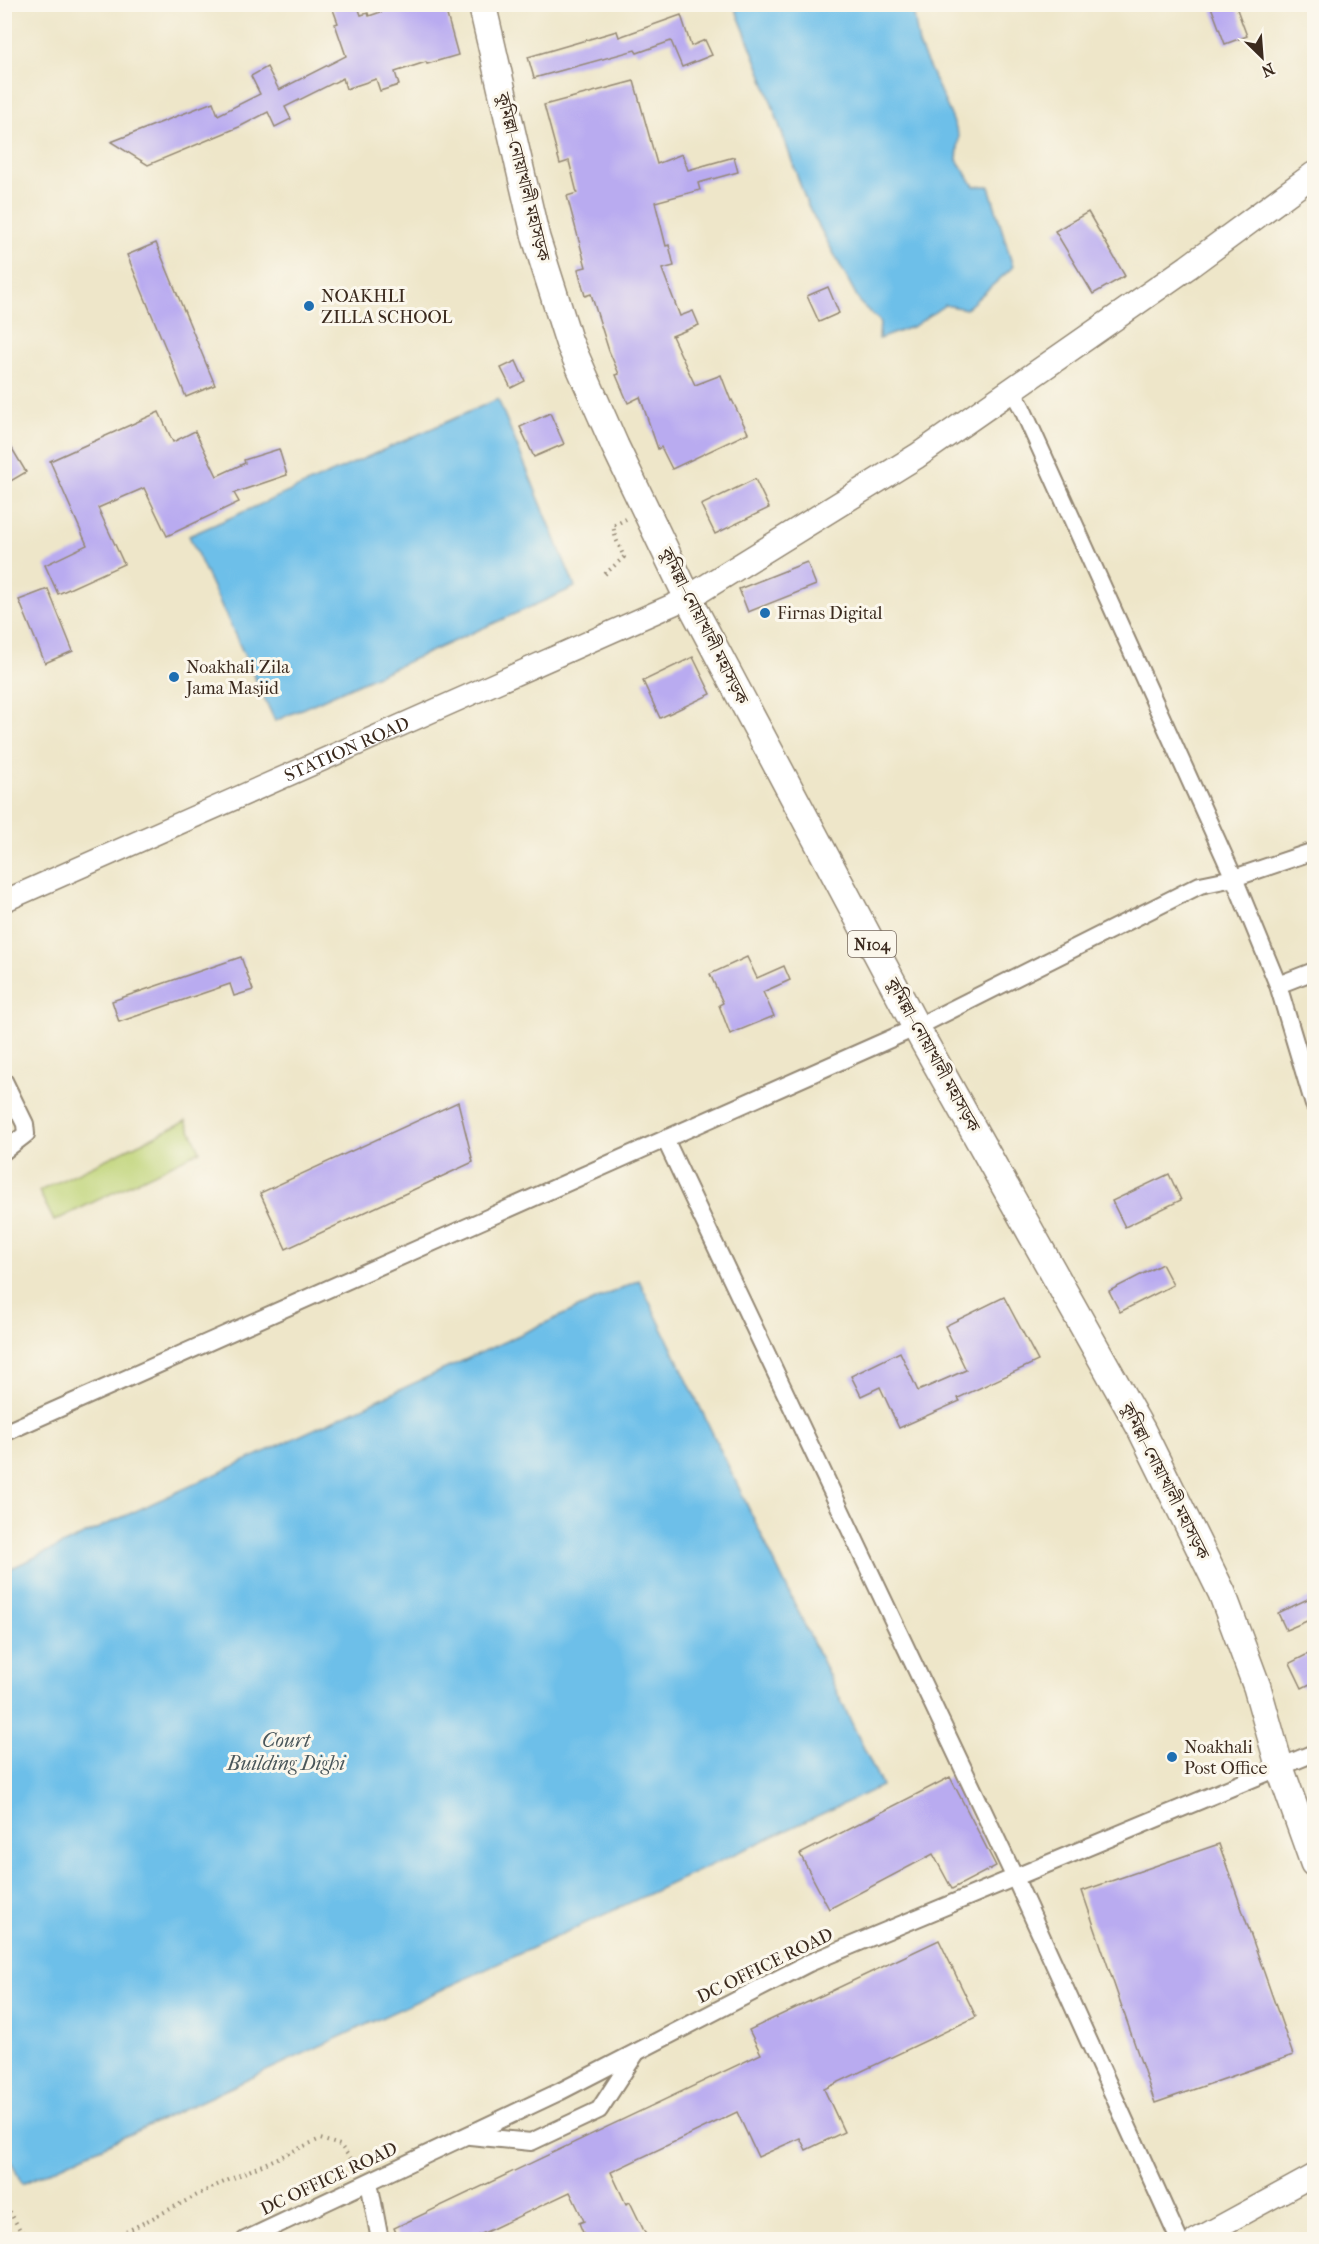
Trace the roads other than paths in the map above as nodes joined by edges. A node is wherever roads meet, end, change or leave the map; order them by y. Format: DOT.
graph roads {
  1 [pos="482,4"];
  2 [pos="1314,174"];
  3 [pos="1012,390"];
  4 [pos="688,598"];
  5 [pos="1314,851"];
  6 [pos="1234,878"];
  7 [pos="4,901"];
  8 [pos="1314,972"];
  9 [pos="1278,985"];
  10 [pos="917,1027"];
  11 [pos="4,1081"];
  12 [pos="1314,1105"];
  13 [pos="665,1139"];
  14 [pos="4,1151"];
  15 [pos="4,1433"];
  16 [pos="1314,1753"];
  17 [pos="1280,1768"];
  18 [pos="1314,1863"];
  19 [pos="1015,1878"];
  20 [pos="637,2052"];
  21 [pos="468,2135"];
  22 [pos="1314,2175"];
  23 [pos="369,2182"];
  24 [pos="245,2240"];
  25 [pos="380,2240"];
  26 [pos="1179,2240"];
  27 [pos="1195,2240"];
  1 -- 4 [label="highway, কুমিল্লা–নোয়াখালী মহাসড়ক / N104"];
  2 -- 3 [label="main road"];
  3 -- 4 [label="main road"];
  3 -- 6 [label="street"];
  4 -- 7 [label="street, STATION ROAD"];
  4 -- 10 [label="highway, কুমিল্লা–নোয়াখালী মহাসড়ক / N104"];
  5 -- 6 [label="street"];
  6 -- 9 [label="street"];
  6 -- 10 [label="street"];
  8 -- 9 [label="street"];
  9 -- 12 [label="street"];
  10 -- 13 [label="street"];
  10 -- 17 [label="highway, কুমিল্লা–নোয়াখালী মহাসড়ক / N104"];
  11 -- 14 [label="street"];
  13 -- 15 [label="street"];
  13 -- 19 [label="street"];
  16 -- 17 [label="street, DC OFFICE ROAD"];
  17 -- 18 [label="highway, কুমিল্লা–নোয়াখালী মহাসড়ক / N104"];
  17 -- 19 [label="street, DC OFFICE ROAD"];
  19 -- 20 [label="street, DC OFFICE ROAD"];
  19 -- 26 [label="street"];
  20 -- 21 [label="street, DC OFFICE ROAD"];
  20 -- 21 [label="street"];
  21 -- 23 [label="street, DC OFFICE ROAD"];
  22 -- 27 [label="street"];
  23 -- 24 [label="street, DC OFFICE ROAD"];
  23 -- 25 [label="street"];
}
